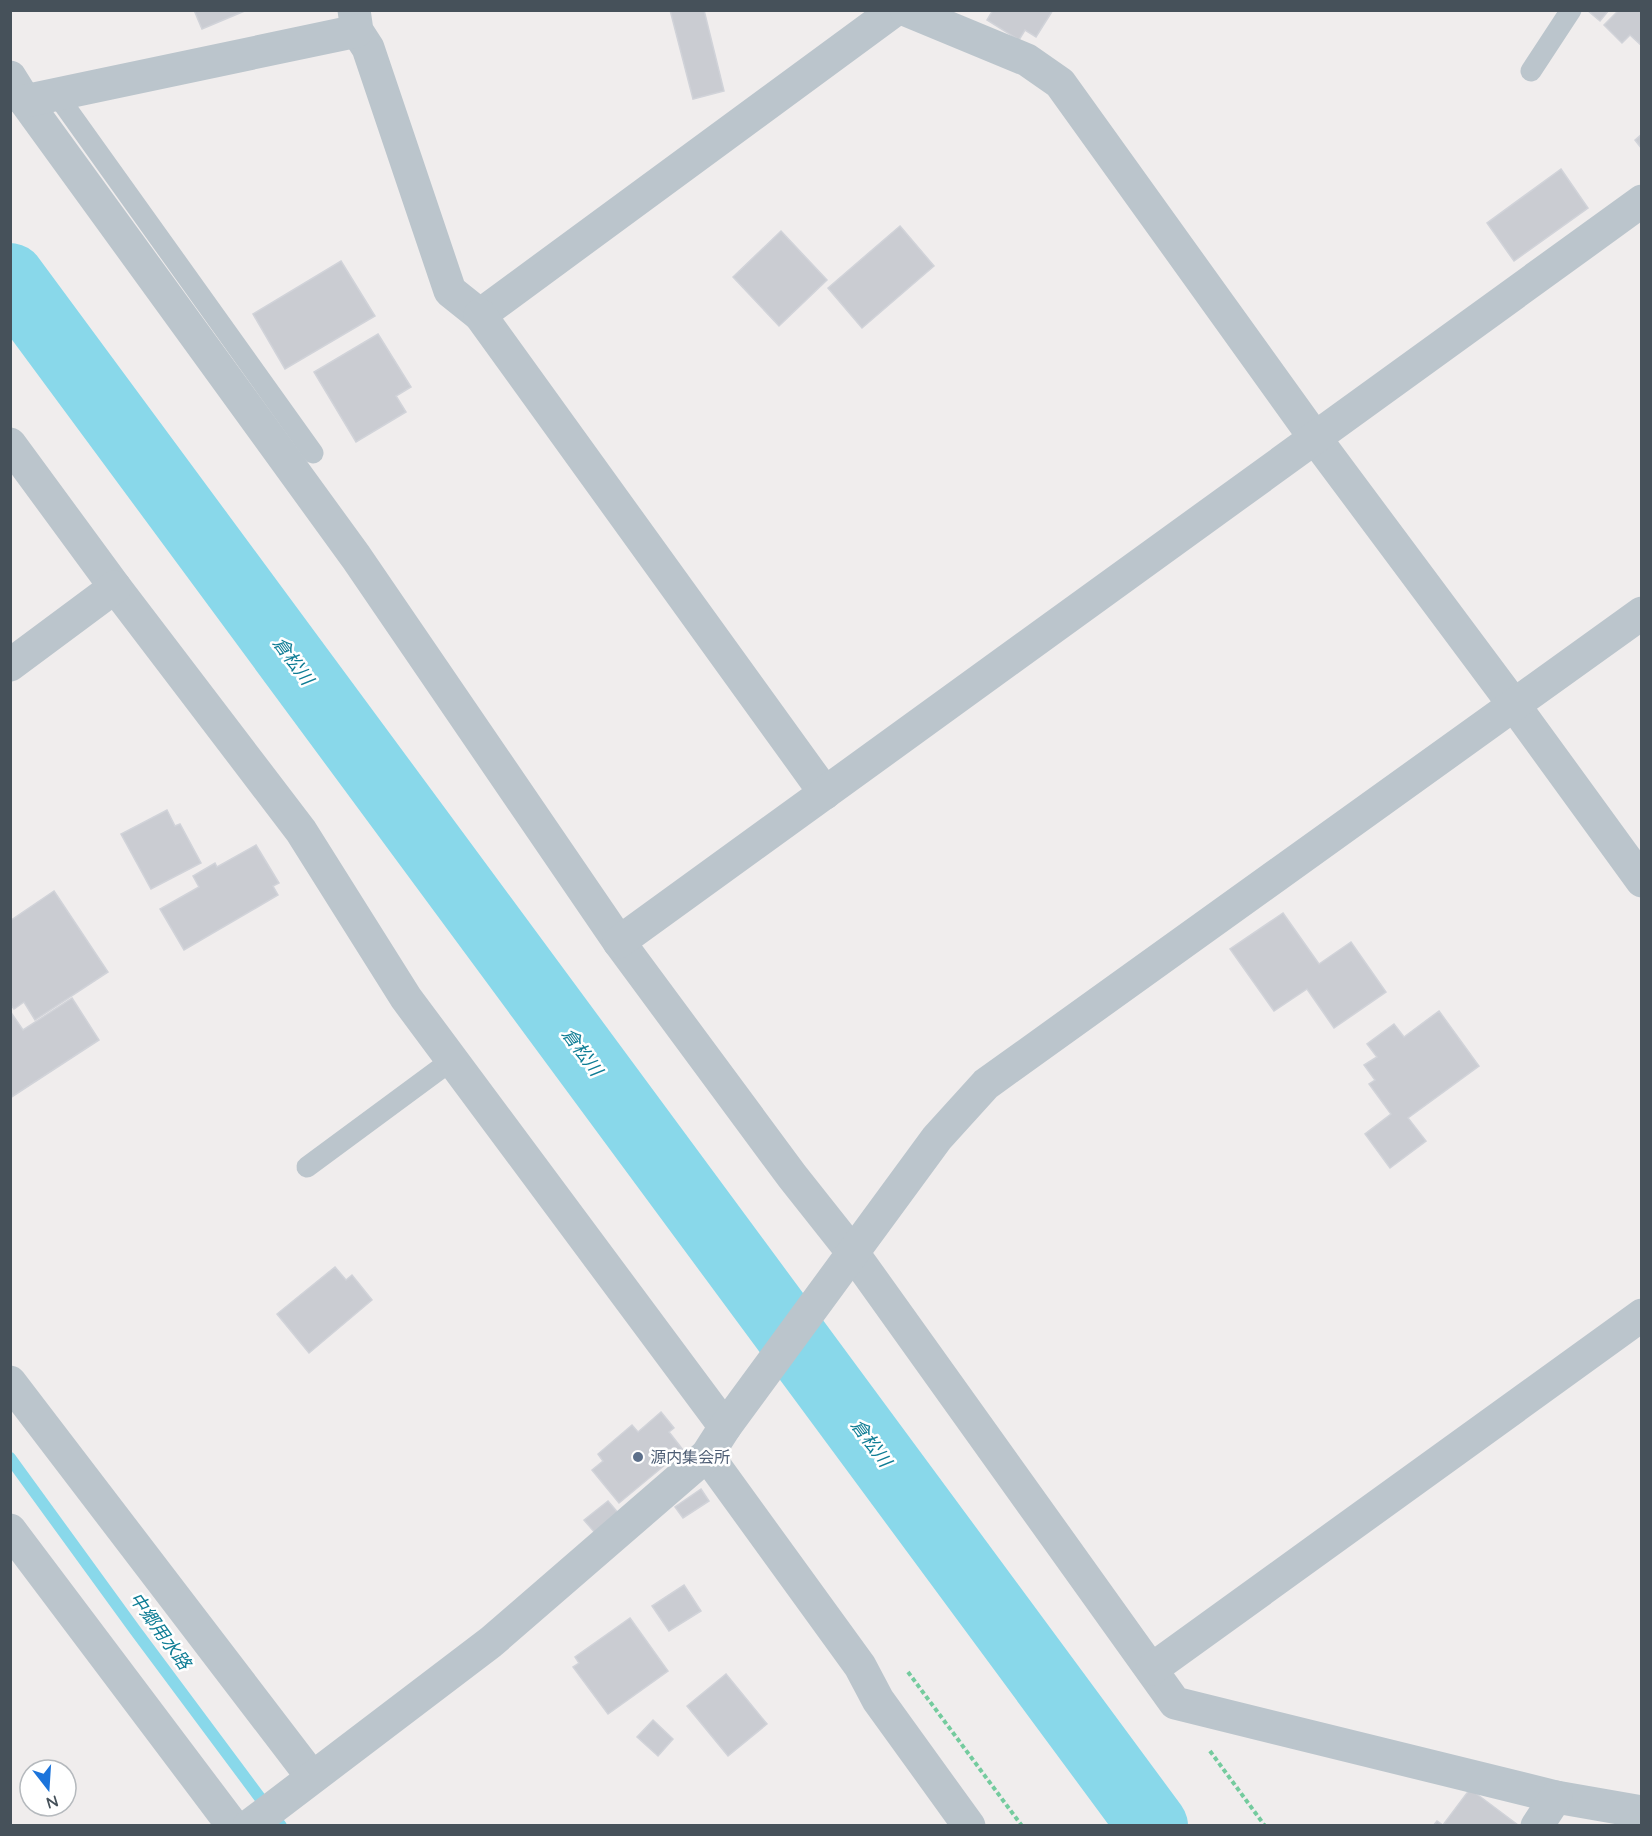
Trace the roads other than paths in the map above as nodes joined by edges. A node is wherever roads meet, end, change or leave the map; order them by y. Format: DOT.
graph roads {
  1 [pos="895,10"];
  2 [pos="906,10"];
  3 [pos="1571,10"];
  4 [pos="355,21"];
  5 [pos="1531,71"];
  6 [pos="18,89"];
  7 [pos="57,95"];
  8 [pos="1641,201"];
  9 [pos="480,315"];
  10 [pos="1316,438"];
  11 [pos="10,444"];
  12 [pos="313,453"];
  13 [pos="115,587"];
  14 [pos="1641,613"];
  15 [pos="10,665"];
  16 [pos="1514,705"];
  17 [pos="825,793"];
  18 [pos="1641,881"];
  19 [pos="619,942"];
  20 [pos="452,1060"];
  21 [pos="307,1167"];
  22 [pos="853,1253"];
  23 [pos="1641,1315"];
  24 [pos="10,1382"];
  25 [pos="725,1427"];
  26 [pos="708,1455"];
  27 [pos="10,1530"];
  28 [pos="1152,1669"];
  29 [pos="312,1777"];
  30 [pos="1556,1797"];
  31 [pos="1641,1812"];
  32 [pos="233,1826"];
  33 [pos="249,1826"];
  34 [pos="969,1826"];
  35 [pos="1537,1826"];
  1 -- 9 [label="street"];
  2 -- 10 [label="street"];
  3 -- 5 [label="lane"];
  4 -- 7 [label="street"];
  4 -- 9 [label="street"];
  6 -- 7 [label="street"];
  6 -- 19 [label="street"];
  7 -- 12 [label="lane"];
  8 -- 10 [label="street"];
  9 -- 17 [label="street"];
  10 -- 16 [label="street"];
  10 -- 17 [label="street"];
  11 -- 13 [label="street"];
  13 -- 15 [label="street"];
  13 -- 20 [label="street"];
  14 -- 16 [label="street"];
  16 -- 18 [label="street"];
  16 -- 22 [label="street"];
  17 -- 19 [label="street"];
  19 -- 22 [label="street"];
  20 -- 21 [label="lane"];
  20 -- 25 [label="street"];
  22 -- 25 [label="street"];
  22 -- 28 [label="street"];
  23 -- 28 [label="street"];
  24 -- 29 [label="street"];
  25 -- 26 [label="street"];
  26 -- 29 [label="street"];
  26 -- 34 [label="street"];
  27 -- 32 [label="street"];
  28 -- 30 [label="street"];
  29 -- 33 [label="street"];
  30 -- 31 [label="street"];
  30 -- 35 [label="street"];
}
